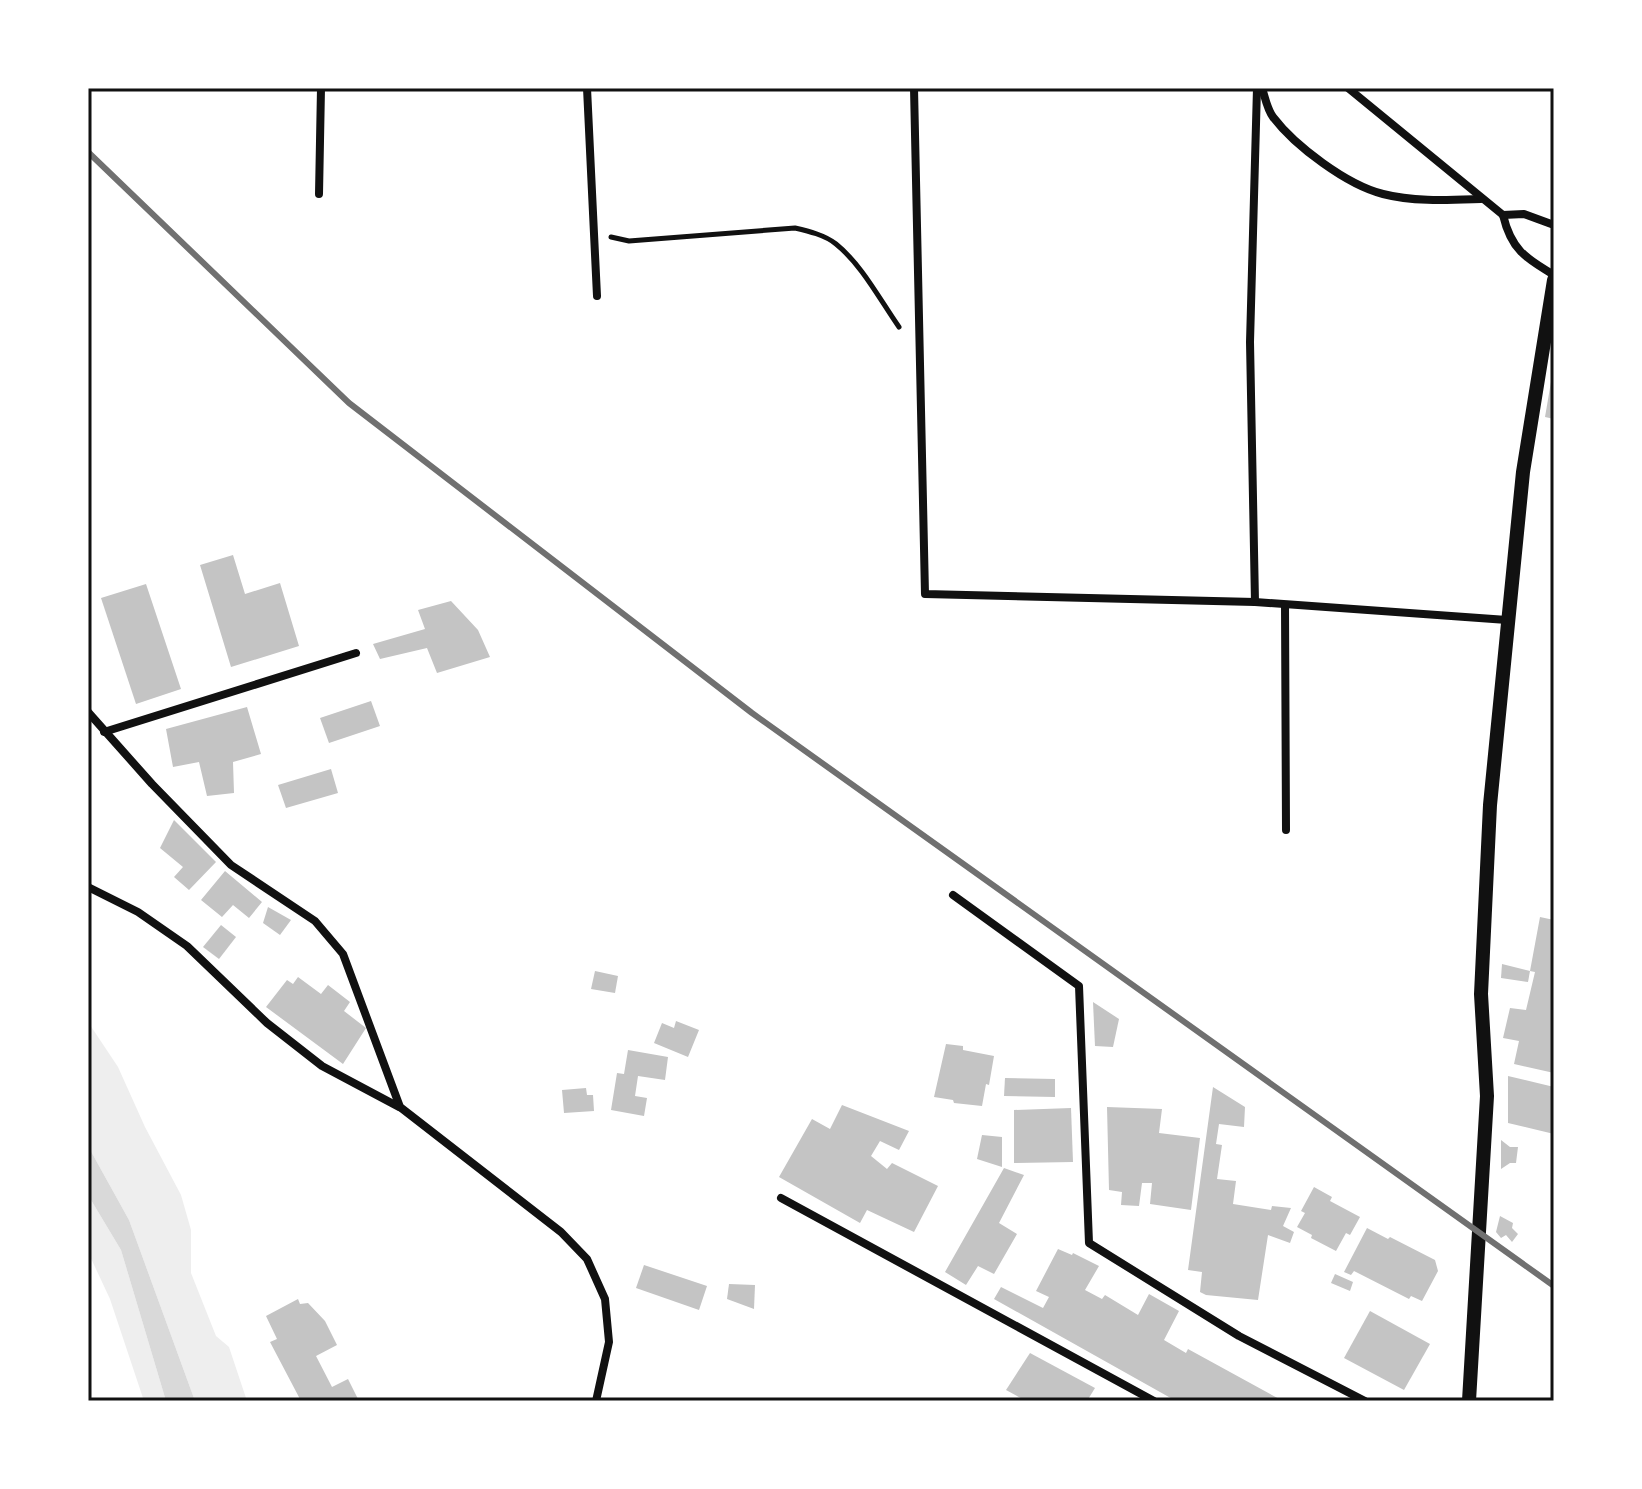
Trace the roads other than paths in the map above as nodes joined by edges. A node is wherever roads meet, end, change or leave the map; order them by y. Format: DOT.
graph roads {
  1 [pos="321,88"];
  2 [pos="587,88"];
  3 [pos="914,88"];
  4 [pos="1260,88"];
  5 [pos="1348,88"];
  6 [pos="319,194"];
  7 [pos="1482,199"];
  8 [pos="1503,215"];
  9 [pos="1554,225"];
  10 [pos="1554,278"];
  11 [pos="597,296"];
  12 [pos="1255,602"];
  13 [pos="1285,605"];
  14 [pos="1507,620"];
  15 [pos="356,653"];
  16 [pos="88,712"];
  17 [pos="104,732"];
  18 [pos="1286,830"];
  19 [pos="88,887"];
  20 [pos="953,895"];
  21 [pos="400,1107"];
  22 [pos="781,1198"];
  23 [pos="596,1401"];
  24 [pos="1154,1401"];
  25 [pos="1365,1401"];
  26 [pos="1469,1401"];
  1 -- 6 [label="street"];
  2 -- 11 [label="street"];
  3 -- 12 [label="street"];
  4 -- 7 [label="street"];
  4 -- 12 [label="street"];
  5 -- 7 [label="street"];
  7 -- 8 [label="street"];
  8 -- 9 [label="street"];
  8 -- 10 [label="street"];
  10 -- 14 [label="street"];
  12 -- 13 [label="street"];
  13 -- 14 [label="street"];
  13 -- 18 [label="street"];
  14 -- 26 [label="street"];
  15 -- 17 [label="street"];
  16 -- 17 [label="street"];
  17 -- 21 [label="street"];
  19 -- 21 [label="street"];
  20 -- 25 [label="street"];
  21 -- 23 [label="street"];
  22 -- 24 [label="street"];
}
